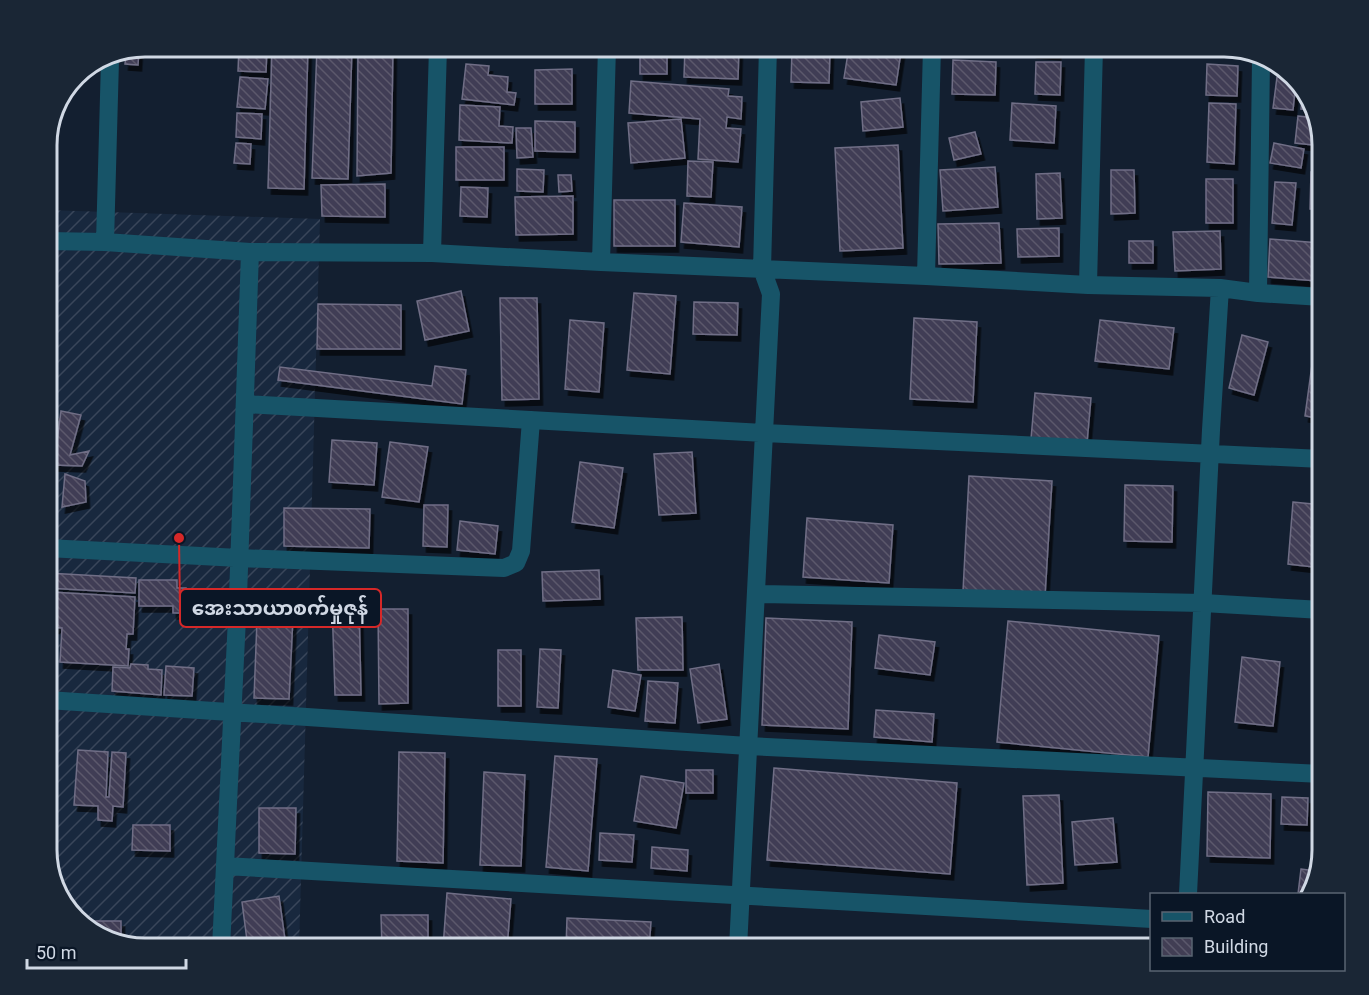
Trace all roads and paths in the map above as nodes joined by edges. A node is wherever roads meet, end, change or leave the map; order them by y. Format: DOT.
graph roads {
  1 [pos="438,57"];
  2 [pos="607,57"];
  3 [pos="768,57"];
  4 [pos="932,57"];
  5 [pos="1094,57"];
  6 [pos="110,65"];
  7 [pos="1261,66"];
  8 [pos="57,241"];
  9 [pos="105,242"];
  10 [pos="250,252"];
  11 [pos="432,253"];
  12 [pos="601,262"];
  13 [pos="762,269"];
  14 [pos="926,276"];
  15 [pos="1088,285"];
  16 [pos="1221,288"];
  17 [pos="1258,293"];
  18 [pos="1312,296"];
  19 [pos="245,404"];
  20 [pos="531,420"];
  21 [pos="765,433"];
  22 [pos="1210,453"];
  23 [pos="1312,458"];
  24 [pos="57,549"];
  25 [pos="239,558"];
  26 [pos="756,594"];
  27 [pos="1203,603"];
  28 [pos="1312,609"];
  29 [pos="57,701"];
  30 [pos="232,712"];
  31 [pos="748,746"];
  32 [pos="1194,768"];
  33 [pos="1312,773"];
  34 [pos="225,866"];
  35 [pos="1188,893"];
  36 [pos="741,895"];
  37 [pos="1150,919"];
  38 [pos="221,938"];
  39 [pos="739,938"];
  1 -- 11 [label="street"];
  2 -- 12 [label="street"];
  3 -- 13 [label="street"];
  4 -- 14 [label="street"];
  5 -- 15 [label="street"];
  6 -- 9 [label="street"];
  7 -- 17 [label="street"];
  8 -- 9 [label="street"];
  9 -- 10 [label="street"];
  10 -- 11 [label="street"];
  10 -- 19 [label="street"];
  11 -- 12 [label="street"];
  12 -- 13 [label="street"];
  13 -- 14 [label="street"];
  13 -- 21 [label="street"];
  14 -- 15 [label="street"];
  15 -- 16 [label="street"];
  16 -- 17 [label="street"];
  16 -- 22 [label="street"];
  17 -- 18 [label="street"];
  19 -- 20 [label="street"];
  19 -- 25 [label="street"];
  20 -- 21 [label="street"];
  20 -- 25 [label="street"];
  21 -- 22 [label="street"];
  21 -- 26 [label="street"];
  22 -- 23 [label="street"];
  22 -- 27 [label="street"];
  24 -- 25 [label="street"];
  25 -- 30 [label="street"];
  26 -- 27 [label="street"];
  26 -- 31 [label="street"];
  27 -- 28 [label="street"];
  27 -- 32 [label="street"];
  29 -- 30 [label="street"];
  30 -- 31 [label="street"];
  30 -- 34 [label="street"];
  31 -- 32 [label="street"];
  31 -- 36 [label="street"];
  32 -- 33 [label="street"];
  32 -- 35 [label="street"];
  34 -- 36 [label="street"];
  34 -- 38 [label="street"];
  36 -- 37 [label="street"];
  36 -- 39 [label="street"];
}
